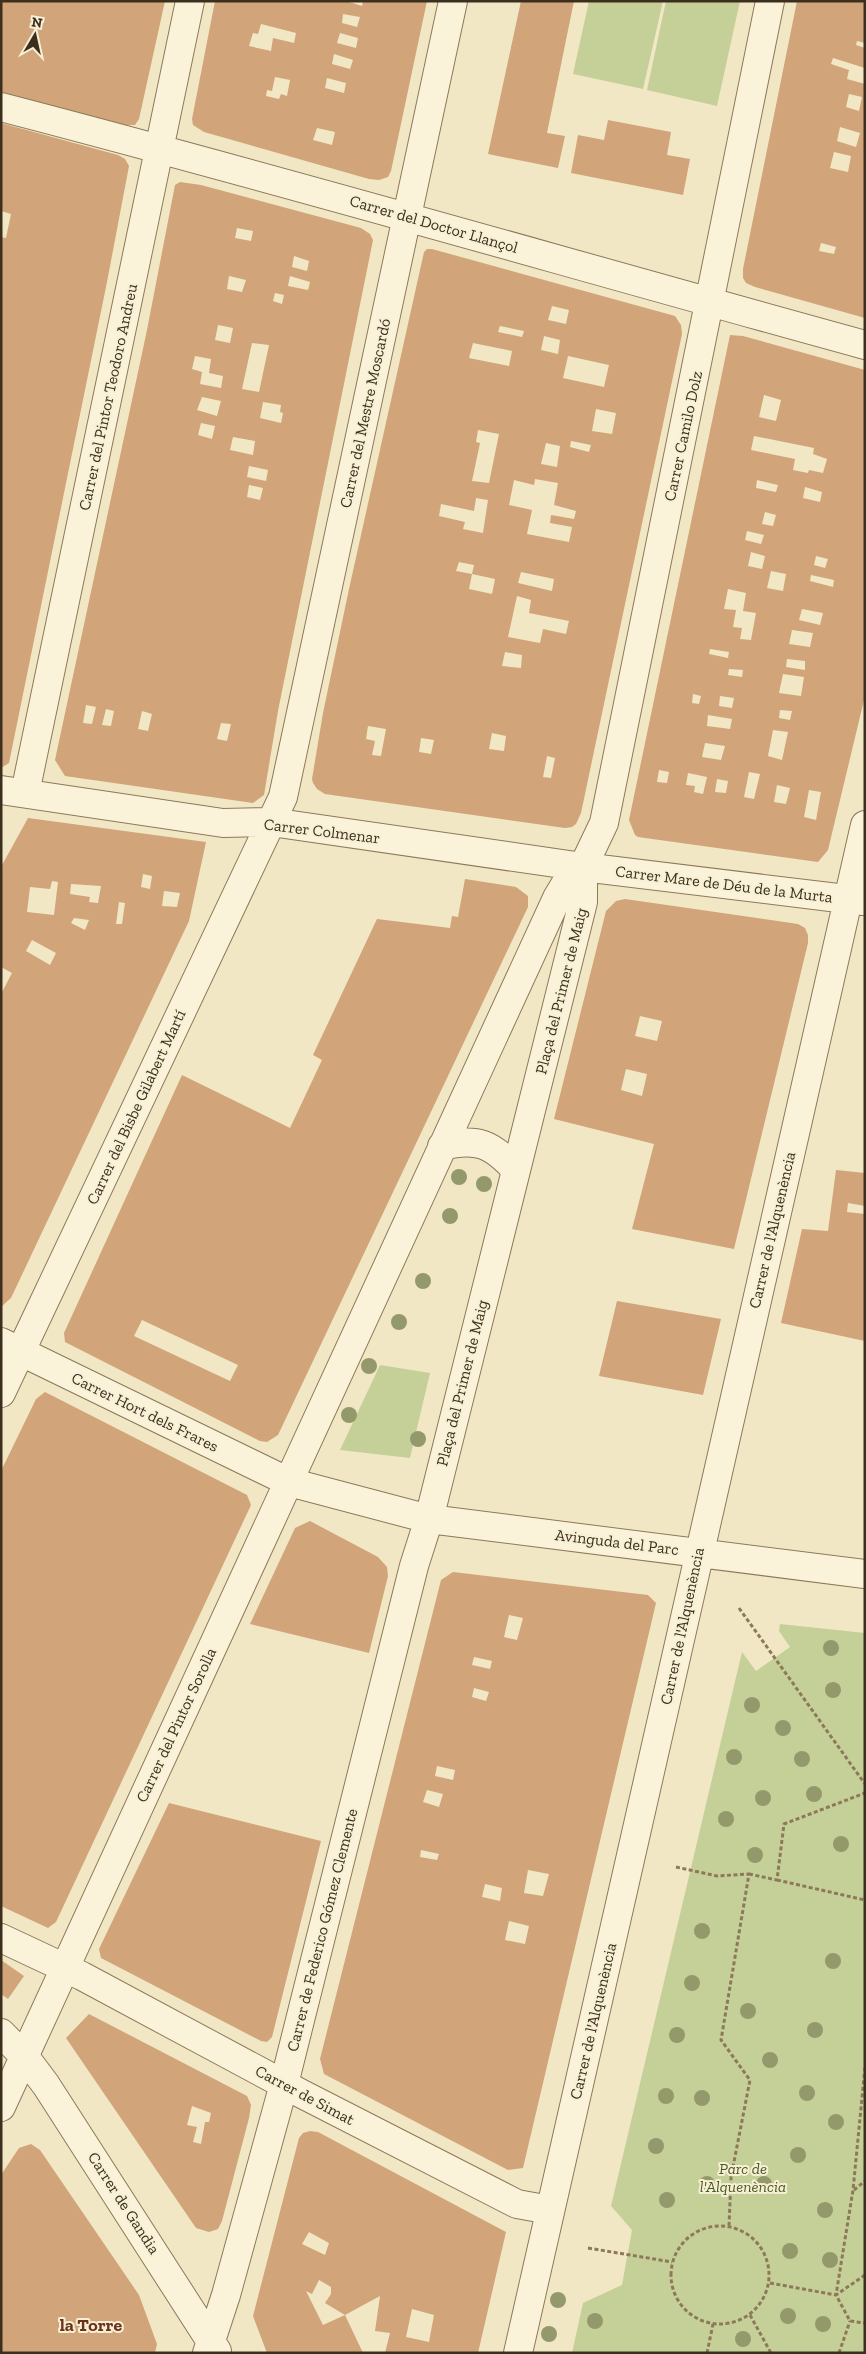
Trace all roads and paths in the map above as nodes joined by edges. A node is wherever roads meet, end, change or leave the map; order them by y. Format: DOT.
graph roads {
  1 [pos="190,1"];
  2 [pos="453,1"];
  3 [pos="770,1"];
  4 [pos="1,107"];
  5 [pos="160,148"];
  6 [pos="408,216"];
  7 [pos="711,303"];
  8 [pos="865,345"];
  9 [pos="8,794"];
  10 [pos="271,822"];
  11 [pos="865,825"];
  12 [pos="583,867"];
  13 [pos="856,900"];
  14 [pos="442,1146"];
  15 [pos="516,1170"];
  16 [pos="11,1347"];
  17 [pos="1,1393"];
  18 [pos="289,1482"];
  19 [pos="429,1519"];
  20 [pos="698,1553"];
  21 [pos="865,1574"];
  22 [pos="739,1608"];
  23 [pos="865,1784"];
  24 [pos="865,1793"];
  25 [pos="676,1867"];
  26 [pos="749,1874"];
  27 [pos="777,1880"];
  28 [pos="865,1900"];
  29 [pos="1,1938"];
  30 [pos="64,1968"];
  31 [pos="1,2033"];
  32 [pos="25,2057"];
  33 [pos="865,2067"];
  34 [pos="284,2084"];
  35 [pos="1,2107"];
  36 [pos="865,2181"];
  37 [pos="853,2190"];
  38 [pos="550,2210"];
  39 [pos="729,2226"];
  40 [pos="588,2248"];
  41 [pos="672,2262"];
  42 [pos="865,2275"];
  43 [pos="770,2282"];
  44 [pos="836,2295"];
  45 [pos="750,2315"];
  46 [pos="850,2321"];
  47 [pos="865,2323"];
  48 [pos="713,2324"];
  49 [pos="212,2349"];
  50 [pos="518,2353"];
  51 [pos="707,2353"];
  52 [pos="772,2353"];
  53 [pos="839,2353"];
  1 -- 5 [label="street, Carrer del Pintor Teodoro Andreu"];
  2 -- 6 [label="street, Carrer del Mestre Moscardó"];
  3 -- 7 [label="street, Carrer Camilo Dolz"];
  4 -- 5 [label="street, Carrer del Doctor Llançol"];
  5 -- 6 [label="street, Carrer del Doctor Llançol"];
  5 -- 9 [label="street, Carrer del Pintor Teodoro Andreu"];
  6 -- 7 [label="street, Carrer del Doctor Llançol"];
  6 -- 10 [label="street, Carrer del Mestre Moscardó"];
  7 -- 8 [label="street, Carrer del Doctor Llançol"];
  7 -- 12 [label="street, Carrer Camilo Dolz"];
  9 -- 10 [label="street, Carrer Colmenar"];
  10 -- 12 [label="street, Carrer Colmenar"];
  10 -- 16 [label="street, Carrer del Bisbe Gilabert Martí"];
  11 -- 13 [label="street, Carrer de l'Alquenència"];
  12 -- 13 [label="street, Carrer Mare de Déu de la Murta"];
  12 -- 14 [label="street, Plaça del Primer de Maig"];
  12 -- 15 [label="street, Plaça del Primer de Maig"];
  13 -- 20 [label="street, Carrer de l'Alquenència"];
  14 -- 15 [label="street"];
  14 -- 18 [label="street, Plaça del Primer de Maig"];
  15 -- 19 [label="street, Plaça del Primer de Maig"];
  16 -- 17 [label="street, Carrer del Bisbe Gilabert Martí"];
  16 -- 18 [label="street, Carrer Hort dels Frares"];
  18 -- 19 [label="street"];
  18 -- 30 [label="street, Carrer del Pintor Sorolla"];
  19 -- 20 [label="street, Avinguda del Parc"];
  19 -- 34 [label="street, Carrer de Federico Gómez Clemente"];
  20 -- 21 [label="street, Avinguda del Parc"];
  20 -- 38 [label="street, Carrer de l'Alquenència"];
  22 -- 23 [label="path"];
  24 -- 27 [label="path"];
  25 -- 26 [label="path"];
  26 -- 27 [label="path"];
  26 -- 39 [label="path"];
  27 -- 28 [label="path"];
  29 -- 30 [label="street, Carrer de Simat"];
  30 -- 32 [label="street, Carrer del Pintor Sorolla"];
  30 -- 34 [label="street, Carrer de Simat"];
  31 -- 32 [label="street, Carrer de Gandia"];
  32 -- 35 [label="street, Carrer del Pintor Sorolla"];
  32 -- 49 [label="street, Carrer de Gandia"];
  33 -- 37 [label="path"];
  34 -- 38 [label="street, Carrer de Simat"];
  34 -- 49 [label="street, Carrer de Federico Gómez Clemente"];
  36 -- 37 [label="path"];
  37 -- 44 [label="path"];
  38 -- 50 [label="street, Carrer de l'Alquenència"];
  39 -- 41 [label="path"];
  39 -- 43 [label="path"];
  40 -- 41 [label="path"];
  41 -- 48 [label="path"];
  42 -- 44 [label="path"];
  43 -- 44 [label="path"];
  43 -- 45 [label="path"];
  44 -- 46 [label="path"];
  45 -- 48 [label="path"];
  45 -- 52 [label="path"];
  46 -- 47 [label="path"];
  46 -- 53 [label="path"];
  48 -- 51 [label="path"];
}
